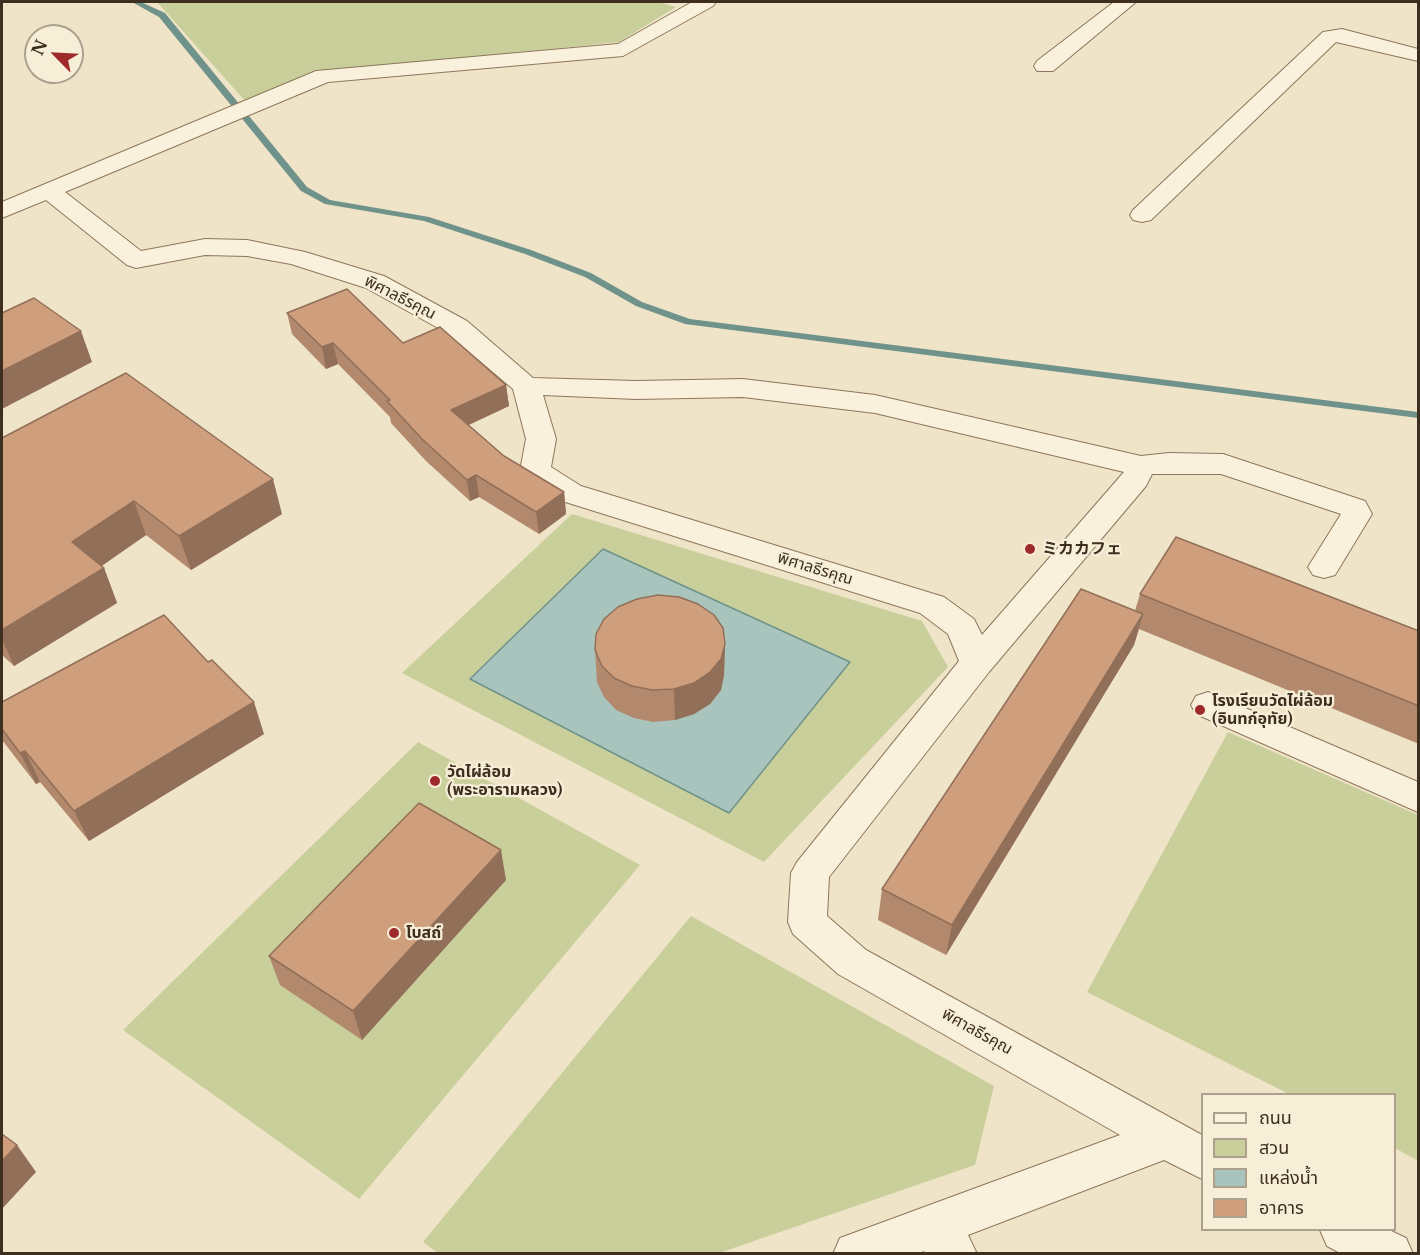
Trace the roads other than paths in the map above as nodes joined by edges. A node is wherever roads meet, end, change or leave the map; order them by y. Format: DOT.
graph roads {
  1 [pos="706,2"];
  2 [pos="1126,2"];
  3 [pos="1419,54"];
  4 [pos="1045,66"];
  5 [pos="48,190"];
  6 [pos="2,210"];
  7 [pos="1142,215"];
  8 [pos="526,386"];
  9 [pos="1141,466"];
  10 [pos="1324,567"];
  11 [pos="976,663"];
  12 [pos="1208,705"];
  13 [pos="1419,798"];
  14 [pos="1184,1148"];
  15 [pos="1345,1231"];
  16 [pos="943,1240"];
  17 [pos="856,1254"];
  18 [pos="1390,1254"];
  1 -- 5 [label="street"];
  2 -- 4 [label="street"];
  3 -- 7 [label="street"];
  5 -- 6 [label="street"];
  5 -- 8 [label="street, พิศาลธีรคุณ"];
  8 -- 9 [label="street"];
  8 -- 11 [label="street, พิศาลธีรคุณ"];
  9 -- 10 [label="street"];
  9 -- 11 [label="street"];
  11 -- 14 [label="street, พิศาลธีรคุณ"];
  12 -- 13 [label="street"];
  14 -- 16 [label="street"];
  15 -- 18 [label="street"];
  16 -- 17 [label="street"];
}
